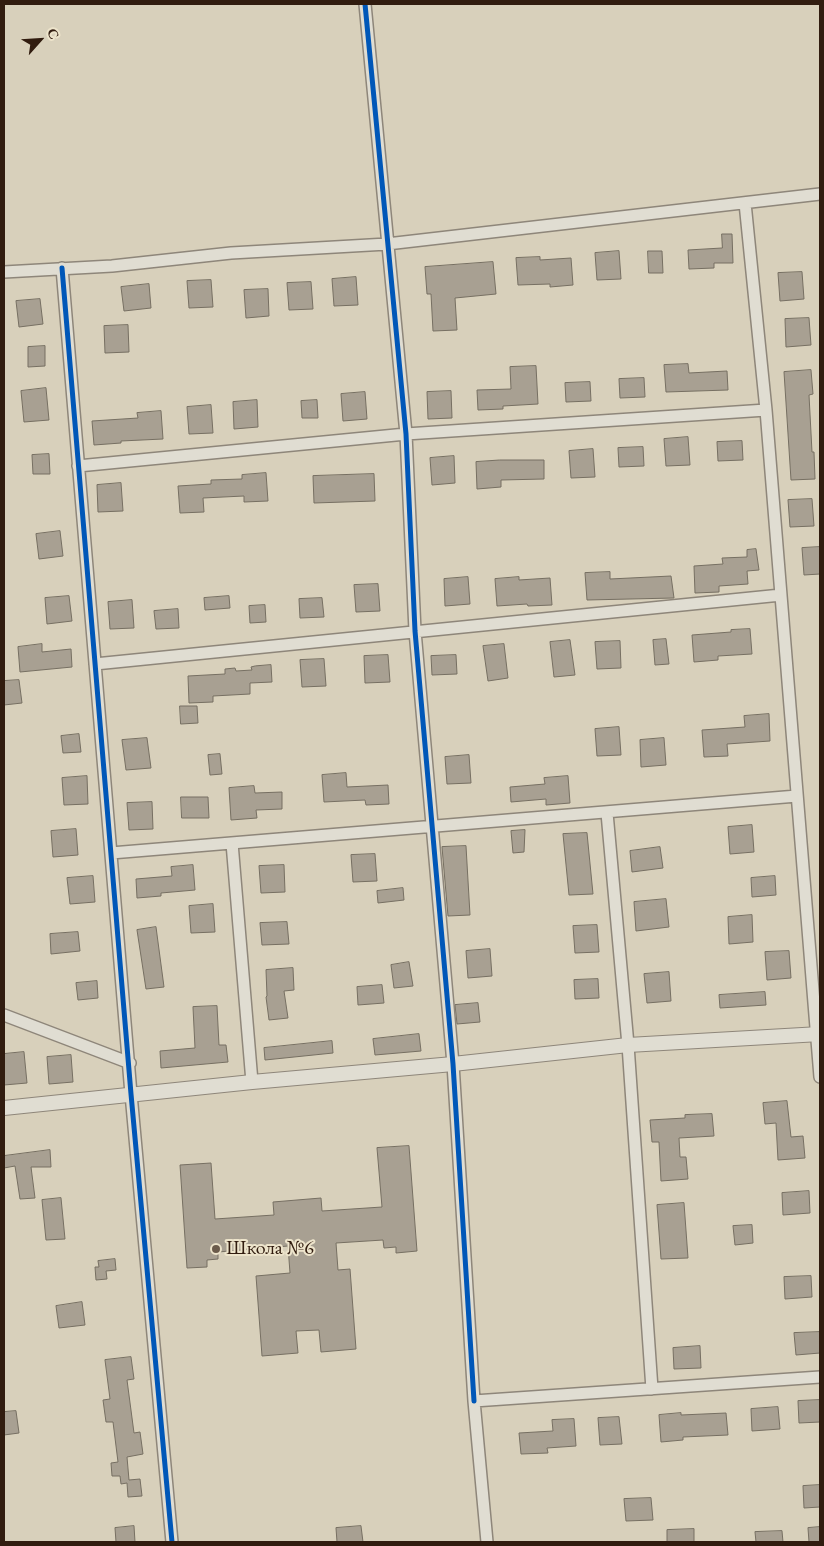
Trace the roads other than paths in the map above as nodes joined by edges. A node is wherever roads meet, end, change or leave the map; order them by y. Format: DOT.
graph roads {
  1 [pos="366,4"];
  2 [pos="820,194"];
  3 [pos="746,203"];
  4 [pos="388,244"];
  5 [pos="62,268"];
  6 [pos="4,272"];
  7 [pos="766,410"];
  8 [pos="406,434"];
  9 [pos="78,466"];
  10 [pos="781,595"];
  11 [pos="415,631"];
  12 [pos="95,664"];
  13 [pos="797,796"];
  14 [pos="607,813"];
  15 [pos="432,827"];
  16 [pos="232,843"];
  17 [pos="111,854"];
  18 [pos="4,1016"];
  19 [pos="819,1034"];
  20 [pos="628,1045"];
  21 [pos="130,1064"];
  22 [pos="453,1064"];
  23 [pos="820,1077"];
  24 [pos="252,1082"];
  25 [pos="131,1094"];
  26 [pos="4,1108"];
  27 [pos="820,1377"];
  28 [pos="652,1389"];
  29 [pos="474,1401"];
  30 [pos="172,1542"];
  31 [pos="487,1542"];
  1 -- 4 [label="street"];
  2 -- 3 [label="street"];
  3 -- 4 [label="street"];
  3 -- 7 [label="street"];
  4 -- 5 [label="street"];
  4 -- 8 [label="street"];
  5 -- 6 [label="street"];
  5 -- 9 [label="street"];
  7 -- 8 [label="street"];
  7 -- 10 [label="street"];
  8 -- 9 [label="street"];
  8 -- 11 [label="street"];
  9 -- 12 [label="street"];
  10 -- 11 [label="street"];
  10 -- 13 [label="street"];
  11 -- 12 [label="street"];
  11 -- 15 [label="street"];
  12 -- 17 [label="street"];
  13 -- 14 [label="street"];
  13 -- 19 [label="street"];
  14 -- 15 [label="street"];
  14 -- 20 [label="street"];
  15 -- 16 [label="street"];
  15 -- 22 [label="street"];
  16 -- 17 [label="street"];
  16 -- 24 [label="street"];
  17 -- 21 [label="street"];
  18 -- 21 [label="street"];
  19 -- 20 [label="street"];
  19 -- 23 [label="street"];
  20 -- 22 [label="street"];
  20 -- 28 [label="street"];
  21 -- 25 [label="street"];
  22 -- 24 [label="street"];
  22 -- 29 [label="street"];
  24 -- 25 [label="street"];
  25 -- 26 [label="street"];
  25 -- 30 [label="street"];
  27 -- 28 [label="street"];
  28 -- 29 [label="street"];
  29 -- 31 [label="street"];
}
